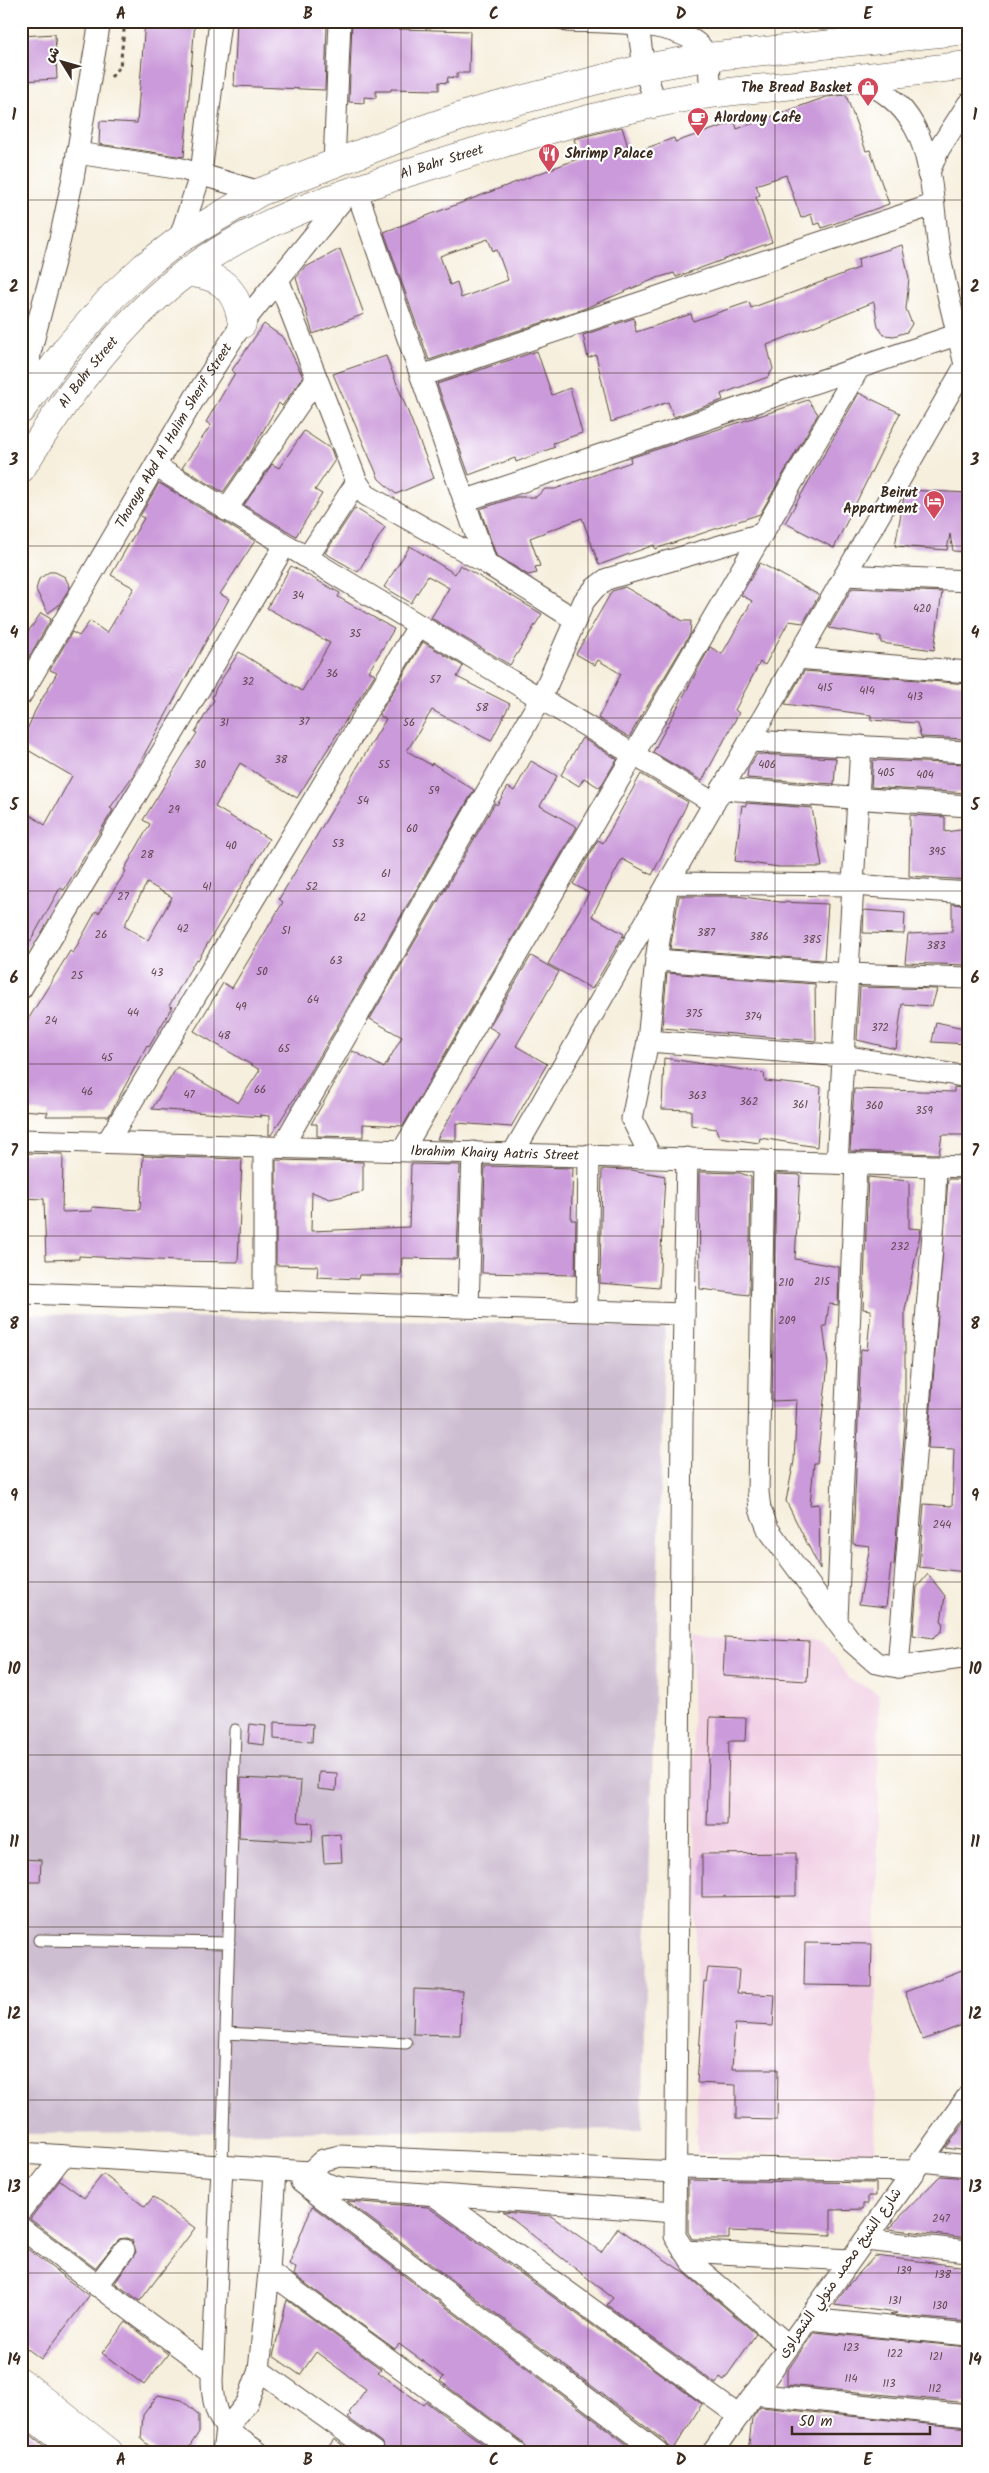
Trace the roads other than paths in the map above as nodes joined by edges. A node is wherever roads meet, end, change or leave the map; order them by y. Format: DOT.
graph roads {
  1 [pos="100,21"];
  2 [pos="220,21"];
  3 [pos="340,21"];
  4 [pos="567,21"];
  5 [pos="638,25"];
  6 [pos="968,30"];
  7 [pos="707,57"];
  8 [pos="968,65"];
  9 [pos="644,68"];
  10 [pos="857,78"];
  11 [pos="711,94"];
  12 [pos="656,104"];
  13 [pos="968,104"];
  14 [pos="77,153"];
  15 [pos="334,164"];
  16 [pos="201,173"];
  17 [pos="928,174"];
  18 [pos="353,190"];
  19 [pos="260,192"];
  20 [pos="932,205"];
  21 [pos="179,240"];
  22 [pos="185,273"];
  23 [pos="278,279"];
  24 [pos="242,324"];
  25 [pos="956,335"];
  26 [pos="25,352"];
  27 [pos="859,368"];
  28 [pos="966,372"];
  29 [pos="421,376"];
  30 [pos="316,379"];
  31 [pos="24,405"];
  32 [pos="155,466"];
  33 [pos="21,469"];
  34 [pos="358,482"];
  35 [pos="464,501"];
  36 [pos="226,510"];
  37 [pos="761,534"];
  38 [pos="285,545"];
  39 [pos="307,558"];
  40 [pos="486,563"];
  41 [pos="845,575"];
  42 [pos="968,581"];
  43 [pos="574,619"];
  44 [pos="419,625"];
  45 [pos="797,658"];
  46 [pos="968,672"];
  47 [pos="21,695"];
  48 [pos="540,698"];
  49 [pos="750,742"];
  50 [pos="861,746"];
  51 [pos="968,752"];
  52 [pos="633,754"];
  53 [pos="718,796"];
  54 [pos="857,798"];
  55 [pos="968,806"];
  56 [pos="668,882"];
  57 [pos="852,885"];
  58 [pos="968,894"];
  59 [pos="656,960"];
  60 [pos="847,974"];
  61 [pos="968,978"];
  62 [pos="21,989"];
  63 [pos="648,1041"];
  64 [pos="844,1056"];
  65 [pos="968,1077"];
  66 [pos="21,1140"];
  67 [pos="108,1141"];
  68 [pos="273,1147"];
  69 [pos="403,1150"];
  70 [pos="473,1152"];
  71 [pos="513,1153"];
  72 [pos="590,1155"];
  73 [pos="651,1157"];
  74 [pos="687,1158"];
  75 [pos="764,1161"];
  76 [pos="846,1163"];
  77 [pos="936,1166"];
  78 [pos="968,1167"];
  79 [pos="21,1293"];
  80 [pos="264,1301"];
  81 [pos="468,1307"];
  82 [pos="587,1310"];
  83 [pos="684,1314"];
  84 [pos="837,1621"];
  85 [pos="968,1657"];
  86 [pos="898,1667"];
  87 [pos="235,1730"];
  88 [pos="39,1940"];
  89 [pos="229,1942"];
  90 [pos="226,2033"];
  91 [pos="406,2043"];
  92 [pos="968,2096"];
  93 [pos="21,2153"];
  94 [pos="62,2156"];
  95 [pos="222,2166"];
  96 [pos="917,2166"];
  97 [pos="968,2166"];
  98 [pos="280,2170"];
  99 [pos="677,2170"];
  100 [pos="310,2172"];
  101 [pos="435,2196"];
  102 [pos="21,2210"];
  103 [pos="675,2212"];
  104 [pos="21,2228"];
  105 [pos="865,2240"];
  106 [pos="124,2250"];
  107 [pos="684,2251"];
  108 [pos="968,2251"];
  109 [pos="850,2260"];
  110 [pos="269,2272"];
  111 [pos="97,2286"];
  112 [pos="808,2319"];
  113 [pos="968,2335"];
  114 [pos="789,2346"];
  115 [pos="259,2370"];
  116 [pos="212,2371"];
  117 [pos="21,2382"];
  118 [pos="754,2394"];
  119 [pos="21,2407"];
  120 [pos="739,2416"];
  121 [pos="968,2416"];
  122 [pos="226,2429"];
  123 [pos="77,2452"];
  124 [pos="109,2452"];
  125 [pos="223,2452"];
  126 [pos="258,2452"];
  127 [pos="374,2452"];
  128 [pos="516,2452"];
  129 [pos="658,2452"];
  130 [pos="713,2452"];
  1 -- 14 [label="street"];
  2 -- 16 [label="street"];
  3 -- 15 [label="street"];
  4 -- 5 [label="street"];
  5 -- 7 [label="street"];
  5 -- 9 [label="street"];
  6 -- 7 [label="main road"];
  7 -- 9 [label="main road"];
  7 -- 11 [label="street"];
  8 -- 10 [label="main road, Al Bahr Street"];
  9 -- 12 [label="street"];
  9 -- 15 [label="main road"];
  10 -- 11 [label="main road, Al Bahr Street"];
  10 -- 17 [label="street"];
  11 -- 12 [label="main road, Al Bahr Street"];
  12 -- 18 [label="main road, Al Bahr Street"];
  13 -- 17 [label="street"];
  14 -- 16 [label="street"];
  14 -- 26 [label="street"];
  15 -- 19 [label="main road"];
  16 -- 19 [label="street"];
  16 -- 21 [label="street"];
  17 -- 20 [label="street"];
  18 -- 22 [label="main road, Al Bahr Street"];
  18 -- 23 [label="street, Thoraya Abd Al Halim Sherif Street"];
  18 -- 29 [label="street"];
  19 -- 21 [label="main road"];
  20 -- 25 [label="street"];
  20 -- 29 [label="street"];
  21 -- 31 [label="main road"];
  22 -- 24 [label="main road"];
  22 -- 33 [label="main road, Al Bahr Street"];
  23 -- 24 [label="street, Thoraya Abd Al Halim Sherif Street"];
  23 -- 30 [label="street"];
  24 -- 32 [label="street, Thoraya Abd Al Halim Sherif Street"];
  25 -- 27 [label="street"];
  25 -- 28 [label="street"];
  26 -- 31 [label="street"];
  27 -- 35 [label="street"];
  27 -- 37 [label="street"];
  28 -- 41 [label="street"];
  29 -- 35 [label="street"];
  30 -- 34 [label="street"];
  30 -- 36 [label="street"];
  32 -- 36 [label="street"];
  32 -- 47 [label="street, Thoraya Abd Al Halim Sherif Street"];
  34 -- 39 [label="street"];
  34 -- 40 [label="street"];
  35 -- 40 [label="street"];
  36 -- 38 [label="street"];
  37 -- 43 [label="street"];
  37 -- 52 [label="street"];
  38 -- 39 [label="street"];
  38 -- 62 [label="street"];
  39 -- 44 [label="street"];
  40 -- 43 [label="street"];
  41 -- 42 [label="street"];
  41 -- 45 [label="street"];
  43 -- 48 [label="street"];
  44 -- 48 [label="street"];
  44 -- 67 [label="street"];
  45 -- 46 [label="street"];
  45 -- 49 [label="street"];
  48 -- 52 [label="street"];
  48 -- 68 [label="street"];
  49 -- 50 [label="street"];
  49 -- 53 [label="street"];
  50 -- 51 [label="street"];
  50 -- 54 [label="street"];
  52 -- 53 [label="street"];
  52 -- 69 [label="street"];
  53 -- 54 [label="street"];
  53 -- 56 [label="street"];
  54 -- 55 [label="street"];
  54 -- 57 [label="street"];
  56 -- 57 [label="street"];
  56 -- 59 [label="street"];
  56 -- 71 [label="street"];
  57 -- 58 [label="street"];
  57 -- 60 [label="street"];
  59 -- 60 [label="street"];
  59 -- 63 [label="street"];
  60 -- 61 [label="street"];
  60 -- 64 [label="street"];
  63 -- 64 [label="street"];
  63 -- 73 [label="street"];
  64 -- 65 [label="street"];
  64 -- 76 [label="street"];
  66 -- 67 [label="street, Ibrahim Khairy Aatris Street"];
  67 -- 68 [label="street, Ibrahim Khairy Aatris Street"];
  68 -- 69 [label="street, Ibrahim Khairy Aatris Street"];
  68 -- 80 [label="street"];
  69 -- 70 [label="street, Ibrahim Khairy Aatris Street"];
  70 -- 71 [label="street, Ibrahim Khairy Aatris Street"];
  70 -- 81 [label="street"];
  71 -- 72 [label="street, Ibrahim Khairy Aatris Street"];
  72 -- 73 [label="street, Ibrahim Khairy Aatris Street"];
  72 -- 82 [label="street"];
  73 -- 74 [label="street, Ibrahim Khairy Aatris Street"];
  74 -- 75 [label="street, Ibrahim Khairy Aatris Street"];
  74 -- 83 [label="street"];
  75 -- 76 [label="street, Ibrahim Khairy Aatris Street"];
  75 -- 84 [label="street"];
  76 -- 77 [label="street, Ibrahim Khairy Aatris Street"];
  76 -- 84 [label="street"];
  77 -- 78 [label="street, Ibrahim Khairy Aatris Street"];
  77 -- 86 [label="street"];
  79 -- 80 [label="street"];
  80 -- 81 [label="street"];
  81 -- 82 [label="street"];
  82 -- 83 [label="street"];
  83 -- 99 [label="street"];
  84 -- 86 [label="street"];
  85 -- 86 [label="street"];
  87 -- 89 [label="lane"];
  88 -- 89 [label="lane"];
  89 -- 90 [label="lane"];
  90 -- 91 [label="lane"];
  90 -- 95 [label="lane"];
  92 -- 96 [label="street, شارع الشيخ محمد متولي الشعراوى"];
  93 -- 94 [label="street"];
  94 -- 95 [label="street"];
  94 -- 102 [label="street"];
  95 -- 98 [label="street"];
  95 -- 116 [label="street"];
  96 -- 97 [label="street"];
  96 -- 99 [label="street"];
  96 -- 105 [label="street, شارع الشيخ محمد متولي الشعراوى"];
  98 -- 100 [label="street"];
  98 -- 110 [label="street"];
  98 -- 129 [label="street"];
  99 -- 100 [label="street"];
  99 -- 103 [label="street"];
  100 -- 101 [label="street"];
  101 -- 103 [label="street"];
  101 -- 120 [label="street"];
  103 -- 107 [label="street"];
  104 -- 111 [label="street"];
  105 -- 108 [label="street"];
  105 -- 109 [label="street, شارع الشيخ محمد متولي الشعراوى"];
  106 -- 111 [label="street"];
  107 -- 109 [label="street"];
  107 -- 114 [label="street"];
  109 -- 112 [label="street, شارع الشيخ محمد متولي الشعراوى"];
  110 -- 115 [label="street"];
  110 -- 128 [label="street"];
  111 -- 116 [label="street"];
  112 -- 113 [label="street"];
  112 -- 114 [label="street, شارع الشيخ محمد متولي الشعراوى"];
  114 -- 118 [label="street, شارع الشيخ محمد متولي الشعراوى"];
  115 -- 122 [label="street"];
  115 -- 127 [label="street"];
  116 -- 122 [label="street"];
  117 -- 124 [label="main road"];
  118 -- 120 [label="street, شارع الشيخ محمد متولي الشعراوى"];
  118 -- 121 [label="street"];
  119 -- 123 [label="main road"];
  120 -- 130 [label="street, شارع الشيخ محمد متولي الشعراوى"];
  122 -- 125 [label="street"];
  122 -- 126 [label="street"];
}
